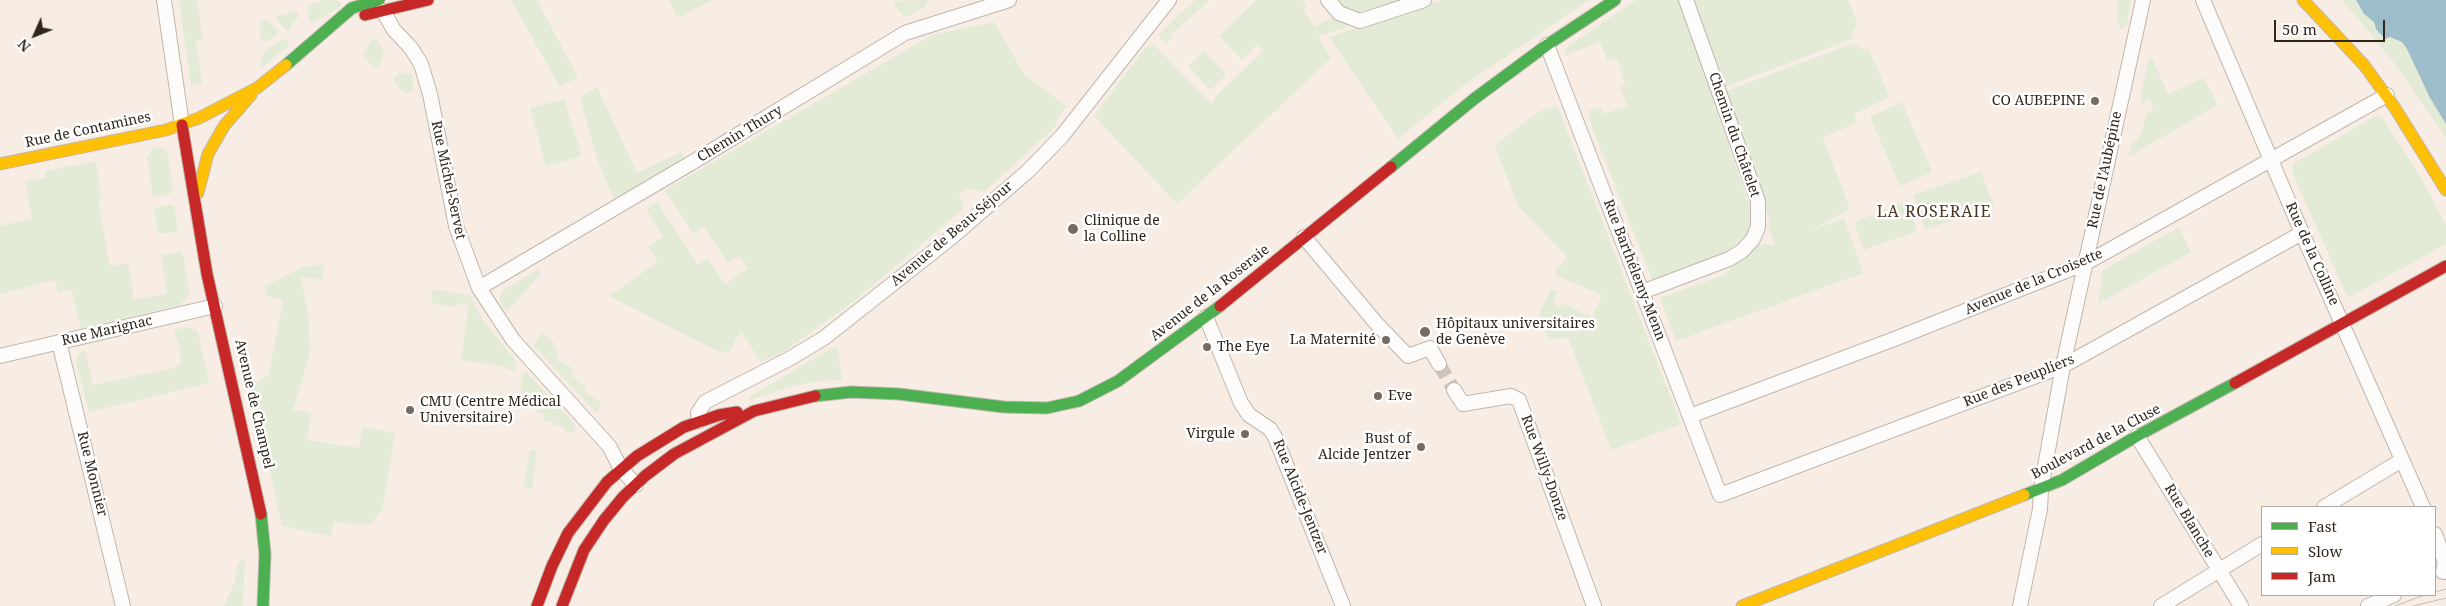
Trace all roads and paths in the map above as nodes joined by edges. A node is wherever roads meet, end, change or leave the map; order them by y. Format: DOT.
graph roads {
  1 [pos="164,0"];
  2 [pos="428,0"];
  3 [pos="1009,0"];
  4 [pos="1169,0"];
  5 [pos="1328,0"];
  6 [pos="1424,0"];
  7 [pos="1615,0"];
  8 [pos="1686,0"];
  9 [pos="2143,0"];
  10 [pos="2203,0"];
  11 [pos="2304,0"];
  12 [pos="381,4"];
  13 [pos="1547,45"];
  14 [pos="257,88"];
  15 [pos="2387,95"];
  16 [pos="182,125"];
  17 [pos="2270,159"];
  18 [pos="0,164"];
  19 [pos="2446,190"];
  20 [pos="196,212"];
  21 [pos="2302,233"];
  22 [pos="1304,237"];
  23 [pos="2086,263"];
  24 [pos="2446,266"];
  25 [pos="479,288"];
  26 [pos="1642,292"];
  27 [pos="215,306"];
  28 [pos="1206,317"];
  29 [pos="2344,325"];
  30 [pos="59,342"];
  31 [pos="0,356"];
  32 [pos="1439,364"];
  33 [pos="2063,366"];
  34 [pos="1454,390"];
  35 [pos="754,411"];
  36 [pos="1690,416"];
  37 [pos="699,421"];
  38 [pos="2137,436"];
  39 [pos="690,444"];
  40 [pos="2402,460"];
  41 [pos="621,469"];
  42 [pos="636,485"];
  43 [pos="2042,489"];
  44 [pos="1720,495"];
  45 [pos="2326,506"];
  46 [pos="2423,506"];
  47 [pos="2436,537"];
  48 [pos="2261,545"];
  49 [pos="2219,570"];
  50 [pos="2441,574"];
  51 [pos="2392,596"];
  52 [pos="1761,603"];
  53 [pos="123,606"];
  54 [pos="263,606"];
  55 [pos="537,606"];
  56 [pos="562,606"];
  57 [pos="1343,606"];
  58 [pos="1594,606"];
  59 [pos="1742,606"];
  60 [pos="2020,606"];
  61 [pos="2161,606"];
  62 [pos="2241,606"];
  63 [pos="2368,606"];
  1 -- 16 [label="street"];
  2 -- 12 [label="main road, Avenue de Champel"];
  3 -- 25 [label="street, Chemin Thury"];
  4 -- 37 [label="street, Avenue de Beau-Séjour"];
  5 -- 6 [label="street"];
  7 -- 13 [label="main road, Avenue de la Roseraie"];
  8 -- 26 [label="street, Chemin du Châtelet"];
  9 -- 23 [label="street, Rue de l'Aubépine"];
  10 -- 17 [label="street, Rue de la Colline"];
  11 -- 15 [label="main road"];
  12 -- 14 [label="main road, Avenue de Champel"];
  12 -- 25 [label="street, Rue Michel-Servet"];
  13 -- 22 [label="main road, Avenue de la Roseraie"];
  13 -- 26 [label="street, Rue Barthélemy-Menn"];
  14 -- 16 [label="main road, Avenue de Champel"];
  14 -- 20 [label="main road, Avenue de Champel"];
  15 -- 17 [label="street, Avenue de la Croisette"];
  15 -- 19 [label="main road"];
  16 -- 18 [label="main road, Rue de Contamines"];
  16 -- 20 [label="main road, Avenue de Champel"];
  17 -- 21 [label="street, Rue de la Colline"];
  17 -- 23 [label="street, Avenue de la Croisette"];
  20 -- 27 [label="main road, Avenue de Champel"];
  21 -- 29 [label="street, Rue de la Colline"];
  21 -- 33 [label="street, Rue des Peupliers"];
  22 -- 28 [label="main road, Avenue de la Roseraie"];
  22 -- 32 [label="street"];
  23 -- 33 [label="street, Rue de l'Aubépine"];
  23 -- 36 [label="street, Avenue de la Croisette"];
  24 -- 29 [label="main road, Boulevard de la Cluse"];
  25 -- 41 [label="street, Rue Michel-Servet"];
  26 -- 36 [label="street, Rue Barthélemy-Menn"];
  27 -- 30 [label="street, Rue Marignac"];
  27 -- 54 [label="main road, Avenue de Champel"];
  28 -- 35 [label="main road, Avenue de la Roseraie"];
  28 -- 57 [label="street, Rue Alcide-Jentzer"];
  29 -- 38 [label="main road, Boulevard de la Cluse"];
  29 -- 40 [label="street, Rue de la Colline"];
  30 -- 31 [label="street, Rue Marignac"];
  30 -- 53 [label="street, Rue Monnier"];
  33 -- 43 [label="street, Rue de l'Aubépine"];
  33 -- 44 [label="street, Rue des Peupliers"];
  34 -- 58 [label="street, Rue Willy-Donze"];
  35 -- 37 [label="main road, Avenue de la Roseraie"];
  35 -- 39 [label="main road, Avenue de la Roseraie"];
  36 -- 44 [label="street, Rue Barthélemy-Menn"];
  37 -- 39 [label="main road"];
  37 -- 41 [label="main road, Avenue de la Roseraie"];
  38 -- 43 [label="main road, Boulevard de la Cluse"];
  38 -- 49 [label="street, Rue Blanche"];
  39 -- 42 [label="main road, Avenue de la Roseraie"];
  40 -- 45 [label="street"];
  40 -- 46 [label="street, Rue de la Colline"];
  41 -- 42 [label="street, Rue Michel-Servet"];
  41 -- 55 [label="main road, Avenue de la Roseraie"];
  42 -- 56 [label="main road, Avenue de la Roseraie"];
  43 -- 52 [label="main road, Boulevard de la Cluse"];
  43 -- 60 [label="street, Rue de l'Aubépine"];
  47 -- 50 [label="street"];
  48 -- 49 [label="street"];
  49 -- 61 [label="street"];
  49 -- 62 [label="street, Rue Blanche"];
  51 -- 63 [label="street"];
  52 -- 59 [label="main road, Boulevard de la Cluse"];
}
